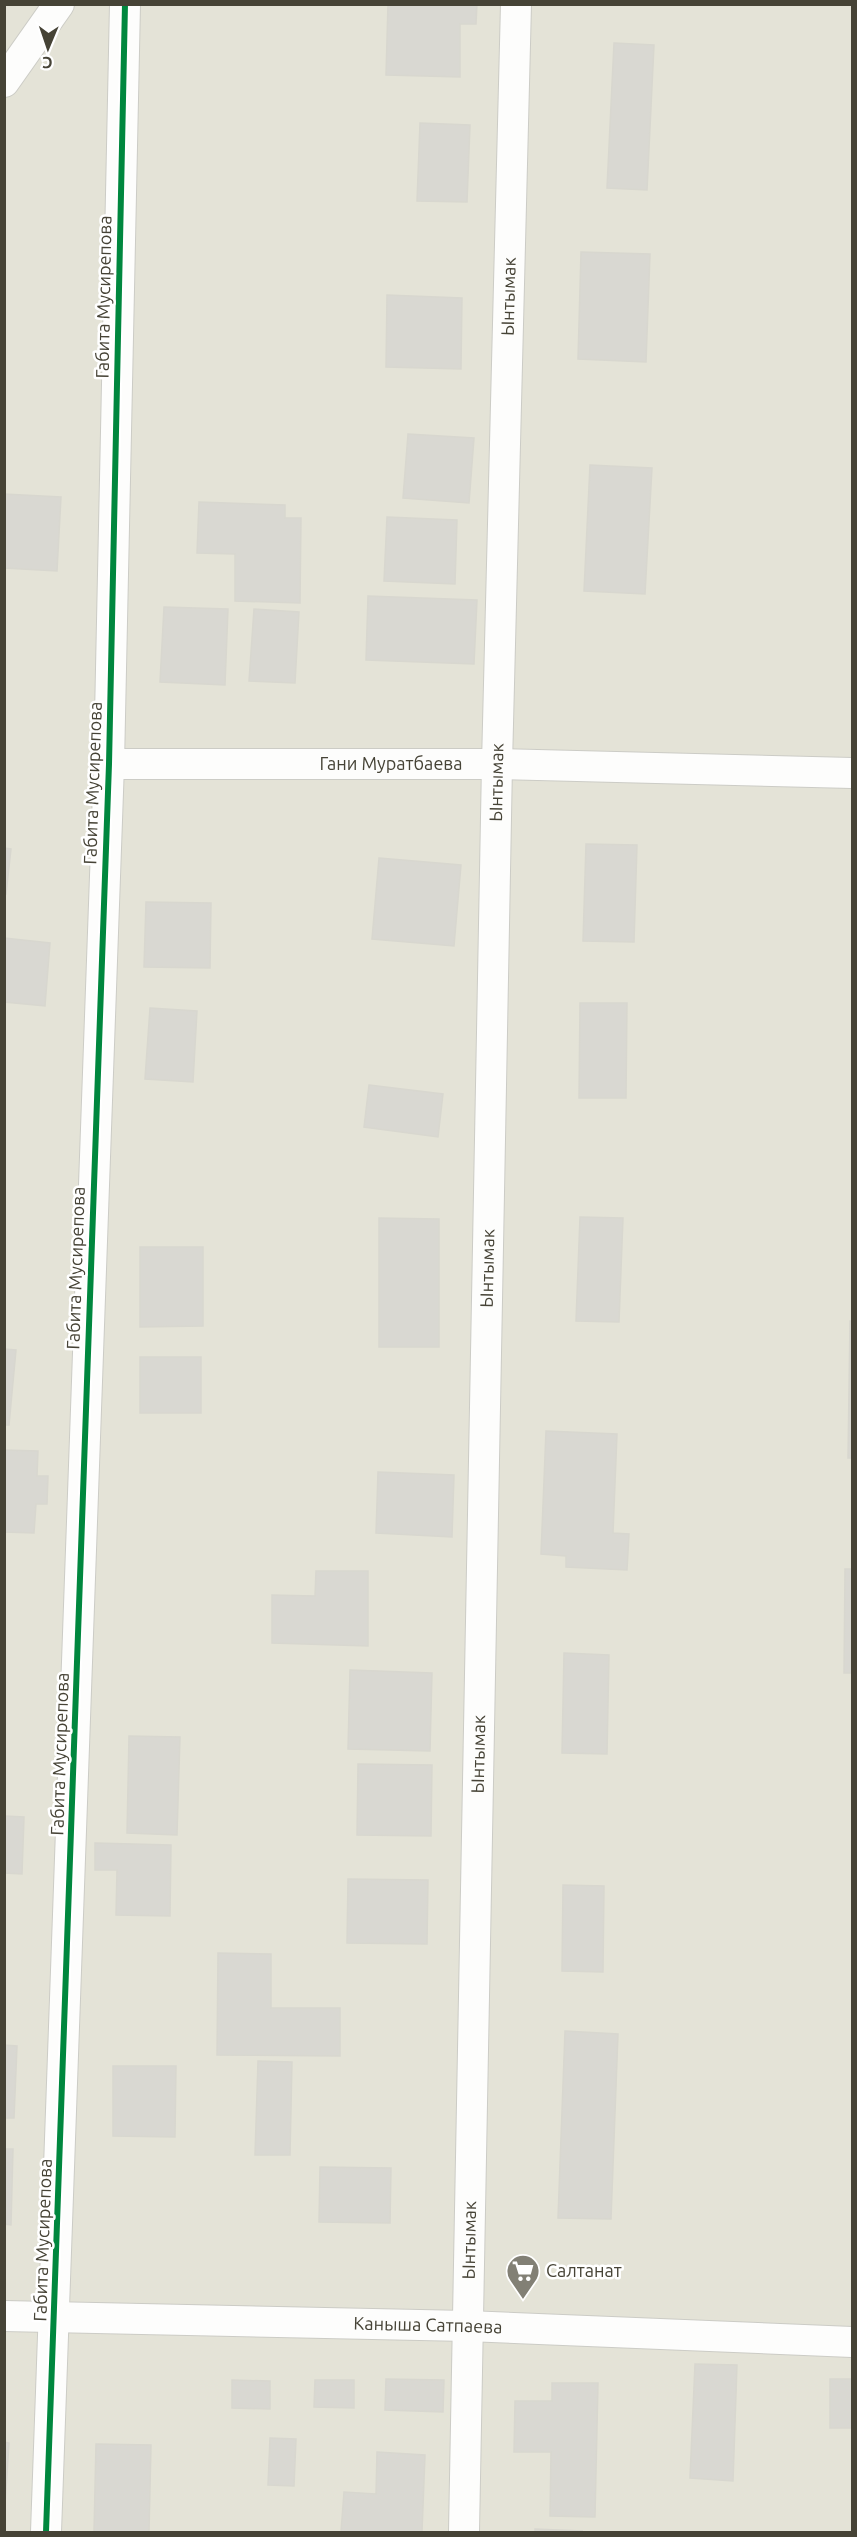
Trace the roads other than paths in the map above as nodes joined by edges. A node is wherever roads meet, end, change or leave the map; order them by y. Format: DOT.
graph roads {
  1 [pos="58,4"];
  2 [pos="125,4"];
  3 [pos="516,4"];
  4 [pos="4,82"];
  5 [pos="109,764"];
  6 [pos="497,764"];
  7 [pos="852,773"];
  8 [pos="4,2316"];
  9 [pos="55,2318"];
  10 [pos="467,2325"];
  11 [pos="852,2342"];
  12 [pos="46,2532"];
  13 [pos="464,2532"];
  1 -- 4 [label="street"];
  2 -- 5 [label="street, Габита Мусирепова"];
  3 -- 6 [label="street, Ынтымак"];
  5 -- 6 [label="street, Гани Муратбаева"];
  5 -- 9 [label="street, Габита Мусирепова"];
  6 -- 7 [label="street, Гани Муратбаева"];
  6 -- 10 [label="street, Ынтымак"];
  8 -- 9 [label="street, Каныша Сатпаева"];
  9 -- 10 [label="street, Каныша Сатпаева"];
  9 -- 12 [label="street, Габита Мусирепова"];
  10 -- 11 [label="street, Каныша Сатпаева"];
  10 -- 13 [label="street, Ынтымак"];
}
